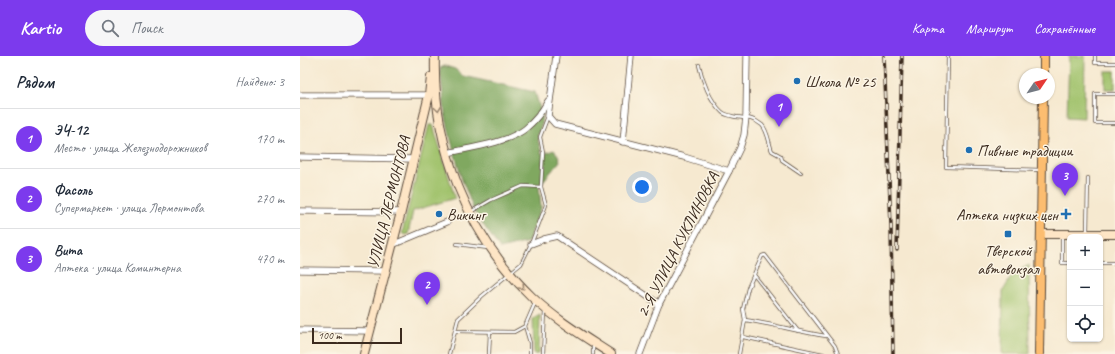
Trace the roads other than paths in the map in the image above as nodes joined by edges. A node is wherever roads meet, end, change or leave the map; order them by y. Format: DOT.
graph roads {
  1 [pos="556,56"];
  2 [pos="631,56"];
  3 [pos="747,56"];
  4 [pos="948,56"];
  5 [pos="1044,56"];
  6 [pos="1095,56"];
  7 [pos="436,57"];
  8 [pos="1115,63"];
  9 [pos="699,65"];
  10 [pos="1044,68"];
  11 [pos="1115,94"];
  12 [pos="300,95"];
  13 [pos="429,95"];
  14 [pos="549,99"];
  15 [pos="1043,104"];
  16 [pos="548,116"];
  17 [pos="746,117"];
  18 [pos="1115,123"];
  19 [pos="623,142"];
  20 [pos="447,153"];
  21 [pos="300,157"];
  22 [pos="414,159"];
  23 [pos="1042,170"];
  24 [pos="729,171"];
  25 [pos="801,173"];
  26 [pos="1088,178"];
  27 [pos="541,187"];
  28 [pos="300,211"];
  29 [pos="401,212"];
  30 [pos="470,212"];
  31 [pos="447,222"];
  32 [pos="1041,234"];
  33 [pos="1062,234"];
  34 [pos="1067,234"];
  35 [pos="1087,234"];
  36 [pos="1103,234"];
  37 [pos="1115,234"];
  38 [pos="457,244"];
  39 [pos="530,244"];
  40 [pos="392,245"];
  41 [pos="492,249"];
  42 [pos="1067,263"];
  43 [pos="1103,263"];
  44 [pos="1115,263"];
  45 [pos="300,270"];
  46 [pos="386,271"];
  47 [pos="510,273"];
  48 [pos="754,275"];
  49 [pos="536,300"];
  50 [pos="659,304"];
  51 [pos="545,308"];
  52 [pos="745,320"];
  53 [pos="526,326"];
  54 [pos="300,330"];
  55 [pos="370,331"];
  56 [pos="455,331"];
  57 [pos="798,331"];
  58 [pos="490,332"];
  59 [pos="826,336"];
  60 [pos="743,337"];
  61 [pos="593,342"];
  62 [pos="364,354"];
  63 [pos="449,354"];
  64 [pos="490,354"];
  65 [pos="530,354"];
  66 [pos="543,354"];
  67 [pos="593,354"];
  68 [pos="611,354"];
  69 [pos="640,354"];
  70 [pos="739,354"];
  71 [pos="823,354"];
  72 [pos="838,354"];
  73 [pos="1039,354"];
  1 -- 14 [label="street"];
  2 -- 19 [label="street"];
  3 -- 17 [label="street, 2-Я УЛИЦА КУКЛИНОВКА"];
  4 -- 23 [label="lane"];
  5 -- 10 [label="main road"];
  6 -- 8 [label="lane"];
  7 -- 13 [label="main road, УЛИЦА ЛЕРМОНТОВА"];
  7 -- 20 [label="main road, one-way"];
  9 -- 17 [label="lane"];
  11 -- 18 [label="lane"];
  12 -- 13 [label="street"];
  13 -- 22 [label="main road, УЛИЦА ЛЕРМОНТОВА"];
  14 -- 16 [label="street"];
  14 -- 20 [label="street"];
  15 -- 23 [label="main road"];
  16 -- 19 [label="street"];
  16 -- 27 [label="lane"];
  17 -- 24 [label="street, 2-Я УЛИЦА КУКЛИНОВКА"];
  17 -- 25 [label="lane"];
  19 -- 24 [label="street"];
  20 -- 30 [label="main road"];
  21 -- 22 [label="street"];
  22 -- 29 [label="main road, УЛИЦА ЛЕРМОНТОВА"];
  23 -- 32 [label="main road"];
  24 -- 50 [label="street, 2-Я УЛИЦА КУКЛИНОВКА"];
  26 -- 35 [label="lane"];
  27 -- 30 [label="lane"];
  27 -- 39 [label="lane"];
  28 -- 29 [label="street"];
  29 -- 40 [label="main road, УЛИЦА ЛЕРМОНТОВА"];
  30 -- 41 [label="main road"];
  31 -- 40 [label="street"];
  32 -- 33 [label="main road"];
  32 -- 73 [label="main road"];
  33 -- 34 [label="main road"];
  33 -- 42 [label="lane"];
  36 -- 37 [label="main road"];
  38 -- 41 [label="lane"];
  39 -- 47 [label="lane"];
  39 -- 50 [label="street"];
  40 -- 46 [label="main road, УЛИЦА ЛЕРМОНТОВА"];
  41 -- 47 [label="main road"];
  43 -- 44 [label="lane"];
  45 -- 46 [label="street"];
  46 -- 55 [label="main road, УЛИЦА ЛЕРМОНТОВА"];
  47 -- 49 [label="main road, one-way"];
  47 -- 56 [label="lane"];
  48 -- 52 [label="lane"];
  48 -- 57 [label="lane"];
  48 -- 59 [label="lane"];
  49 -- 51 [label="main road"];
  49 -- 53 [label="lane"];
  50 -- 69 [label="street, 2-Я УЛИЦА КУКЛИНОВКА"];
  51 -- 61 [label="main road"];
  51 -- 66 [label="lane"];
  52 -- 57 [label="lane"];
  52 -- 60 [label="lane"];
  53 -- 58 [label="lane"];
  53 -- 65 [label="lane"];
  54 -- 55 [label="street"];
  55 -- 62 [label="main road, УЛИЦА ЛЕРМОНТОВА"];
  56 -- 58 [label="lane"];
  56 -- 63 [label="lane"];
  57 -- 59 [label="lane"];
  58 -- 64 [label="lane"];
  59 -- 72 [label="lane"];
  60 -- 70 [label="lane"];
  60 -- 71 [label="lane"];
  61 -- 67 [label="lane"];
  61 -- 68 [label="main road"];
}
